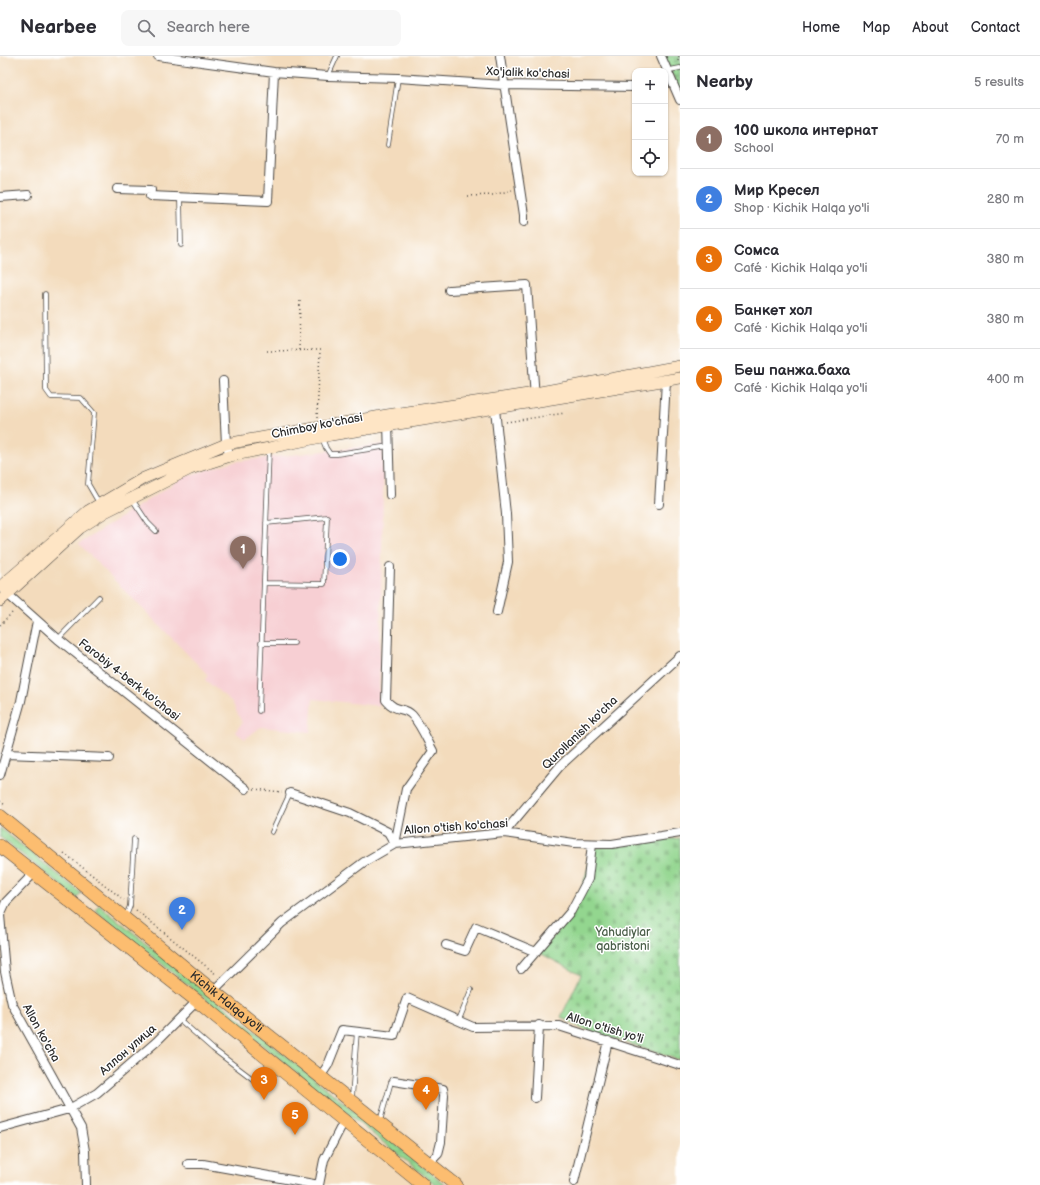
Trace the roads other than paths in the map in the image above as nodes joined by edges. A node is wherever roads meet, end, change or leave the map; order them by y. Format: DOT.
graph roads {
  1 [pos="158,56"];
  2 [pos="337,56"];
  3 [pos="500,56"];
  4 [pos="661,56"];
  5 [pos="664,68"];
  6 [pos="680,68"];
  7 [pos="274,72"];
  8 [pos="668,75"];
  9 [pos="328,76"];
  10 [pos="398,78"];
  11 [pos="668,79"];
  12 [pos="504,85"];
  13 [pos="632,87"];
  14 [pos="680,100"];
  15 [pos="388,145"];
  16 [pos="117,189"];
  17 [pos="28,195"];
  18 [pos="0,197"];
  19 [pos="180,197"];
  20 [pos="524,222"];
  21 [pos="181,245"];
  22 [pos="449,290"];
  23 [pos="45,294"];
  24 [pos="680,366"];
  25 [pos="680,378"];
  26 [pos="223,381"];
  27 [pos="666,381"];
  28 [pos="535,398"];
  29 [pos="495,409"];
  30 [pos="388,421"];
  31 [pos="319,432"];
  32 [pos="226,444"];
  33 [pos="389,446"];
  34 [pos="269,448"];
  35 [pos="230,456"];
  36 [pos="390,495"];
  37 [pos="131,498"];
  38 [pos="659,504"];
  39 [pos="102,508"];
  40 [pos="266,523"];
  41 [pos="156,531"];
  42 [pos="390,567"];
  43 [pos="264,583"];
  44 [pos="2,592"];
  45 [pos="100,597"];
  46 [pos="497,612"];
  47 [pos="37,621"];
  48 [pos="58,639"];
  49 [pos="261,643"];
  50 [pos="294,643"];
  51 [pos="680,656"];
  52 [pos="259,711"];
  53 [pos="6,754"];
  54 [pos="109,758"];
  55 [pos="0,776"];
  56 [pos="246,789"];
  57 [pos="290,793"];
  58 [pos="3,811"];
  59 [pos="272,832"];
  60 [pos="680,832"];
  61 [pos="504,833"];
  62 [pos="134,839"];
  63 [pos="395,844"];
  64 [pos="592,844"];
  65 [pos="0,846"];
  66 [pos="34,874"];
  67 [pos="96,894"];
  68 [pos="83,911"];
  69 [pos="128,912"];
  70 [pos="446,945"];
  71 [pos="536,952"];
  72 [pos="521,969"];
  73 [pos="471,990"];
  74 [pos="213,991"];
  75 [pos="197,1001"];
  76 [pos="180,1020"];
  77 [pos="459,1020"];
  78 [pos="540,1025"];
  79 [pos="356,1031"];
  80 [pos="608,1041"];
  81 [pos="680,1065"];
  82 [pos="320,1077"];
  83 [pos="254,1080"];
  84 [pos="394,1081"];
  85 [pos="535,1098"];
  86 [pos="351,1102"];
  87 [pos="69,1109"];
  88 [pos="344,1120"];
  89 [pos="379,1124"];
  90 [pos="0,1128"];
  91 [pos="429,1163"];
  92 [pos="188,1164"];
  93 [pos="574,1182"];
  94 [pos="86,1185"];
  95 [pos="319,1185"];
  96 [pos="423,1185"];
  97 [pos="456,1185"];
  1 -- 7 [label="street, Xo'jalik ko'chasi"];
  2 -- 9 [label="lane"];
  3 -- 12 [label="street"];
  4 -- 5 [label="street"];
  6 -- 8 [label="lane"];
  7 -- 9 [label="street, Xo'jalik ko'chasi"];
  7 -- 19 [label="street"];
  9 -- 10 [label="street, Xo'jalik ko'chasi"];
  10 -- 12 [label="street, Xo'jalik ko'chasi"];
  10 -- 15 [label="lane"];
  11 -- 14 [label="street"];
  12 -- 13 [label="street, Xo'jalik ko'chasi"];
  12 -- 20 [label="street"];
  16 -- 19 [label="street"];
  17 -- 18 [label="street"];
  19 -- 21 [label="lane"];
  22 -- 28 [label="street"];
  23 -- 39 [label="lane"];
  24 -- 28 [label="main road, Chimboy ko'chasi"];
  25 -- 27 [label="main road, Chimboy ko'chasi"];
  26 -- 32 [label="street"];
  27 -- 28 [label="main road, Chimboy ko'chasi"];
  27 -- 38 [label="street"];
  28 -- 29 [label="main road, Chimboy ko'chasi"];
  28 -- 30 [label="main road, Chimboy ko'chasi"];
  29 -- 30 [label="main road, Chimboy ko'chasi"];
  29 -- 46 [label="street"];
  30 -- 31 [label="main road, Chimboy ko'chasi"];
  30 -- 33 [label="street"];
  31 -- 32 [label="main road, Chimboy ko'chasi"];
  31 -- 33 [label="lane"];
  31 -- 34 [label="main road, Chimboy ko'chasi"];
  32 -- 35 [label="street"];
  32 -- 39 [label="main road, Chimboy ko'chasi"];
  33 -- 36 [label="street"];
  34 -- 35 [label="main road, Chimboy ko'chasi"];
  34 -- 40 [label="lane"];
  35 -- 37 [label="main road, Chimboy ko'chasi"];
  37 -- 39 [label="main road, Chimboy ko'chasi"];
  37 -- 41 [label="lane"];
  39 -- 44 [label="main road, Chimboy ko'chasi"];
  40 -- 43 [label="lane"];
  40 -- 43 [label="lane"];
  42 -- 63 [label="street"];
  43 -- 49 [label="lane"];
  44 -- 47 [label="street, Farobiy 4-berk ko'chasi"];
  45 -- 48 [label="lane"];
  47 -- 48 [label="street, Farobiy 4-berk ko'chasi"];
  47 -- 53 [label="street"];
  48 -- 56 [label="street, Farobiy 4-berk ko'chasi"];
  49 -- 50 [label="lane"];
  49 -- 52 [label="lane"];
  51 -- 61 [label="street, Qurollanish ko'cha"];
  53 -- 54 [label="street"];
  53 -- 55 [label="street"];
  57 -- 59 [label="lane"];
  57 -- 63 [label="street"];
  58 -- 67 [label="highway, Kichik Halqa yo'li"];
  60 -- 64 [label="street, Allon o'tish ko'chasi"];
  61 -- 63 [label="street, Allon o'tish ko'chasi"];
  61 -- 64 [label="street, Allon o'tish ko'chasi"];
  62 -- 69 [label="lane"];
  63 -- 74 [label="street, Allon o'tish ko'chasi"];
  64 -- 71 [label="street"];
  65 -- 66 [label="highway, Kichik Halqa yo'li"];
  66 -- 68 [label="highway, Kichik Halqa yo'li"];
  66 -- 87 [label="street, Allon ko'cha"];
  67 -- 68 [label="highway"];
  67 -- 69 [label="highway, Kichik Halqa yo'li"];
  68 -- 75 [label="highway, Kichik Halqa yo'li"];
  69 -- 74 [label="highway, Kichik Halqa yo'li"];
  70 -- 71 [label="street"];
  71 -- 72 [label="street"];
  73 -- 77 [label="lane"];
  74 -- 82 [label="highway, Kichik Halqa yo'li"];
  75 -- 76 [label="street, Аллон улица"];
  75 -- 88 [label="highway, Kichik Halqa yo'li"];
  76 -- 83 [label="lane"];
  76 -- 87 [label="street, Аллон улица"];
  77 -- 78 [label="street, Allon o'tish yo'li"];
  77 -- 79 [label="street, Allon o'tish yo'li"];
  78 -- 80 [label="street, Allon o'tish yo'li"];
  78 -- 85 [label="street"];
  79 -- 82 [label="street, Allon o'tish yo'li"];
  79 -- 86 [label="lane"];
  80 -- 81 [label="street, Allon o'tish yo'li"];
  80 -- 93 [label="street"];
  82 -- 86 [label="highway, Kichik Halqa yo'li"];
  84 -- 89 [label="lane"];
  84 -- 91 [label="street"];
  86 -- 89 [label="highway, Kichik Halqa yo'li"];
  87 -- 90 [label="street, Аллон улица"];
  87 -- 94 [label="street, Allon ko'cha"];
  88 -- 95 [label="street"];
  88 -- 96 [label="highway, Kichik Halqa yo'li"];
  89 -- 91 [label="highway, Kichik Halqa yo'li"];
  91 -- 97 [label="highway, Kichik Halqa yo'li"];
  92 -- 95 [label="street"];
}
